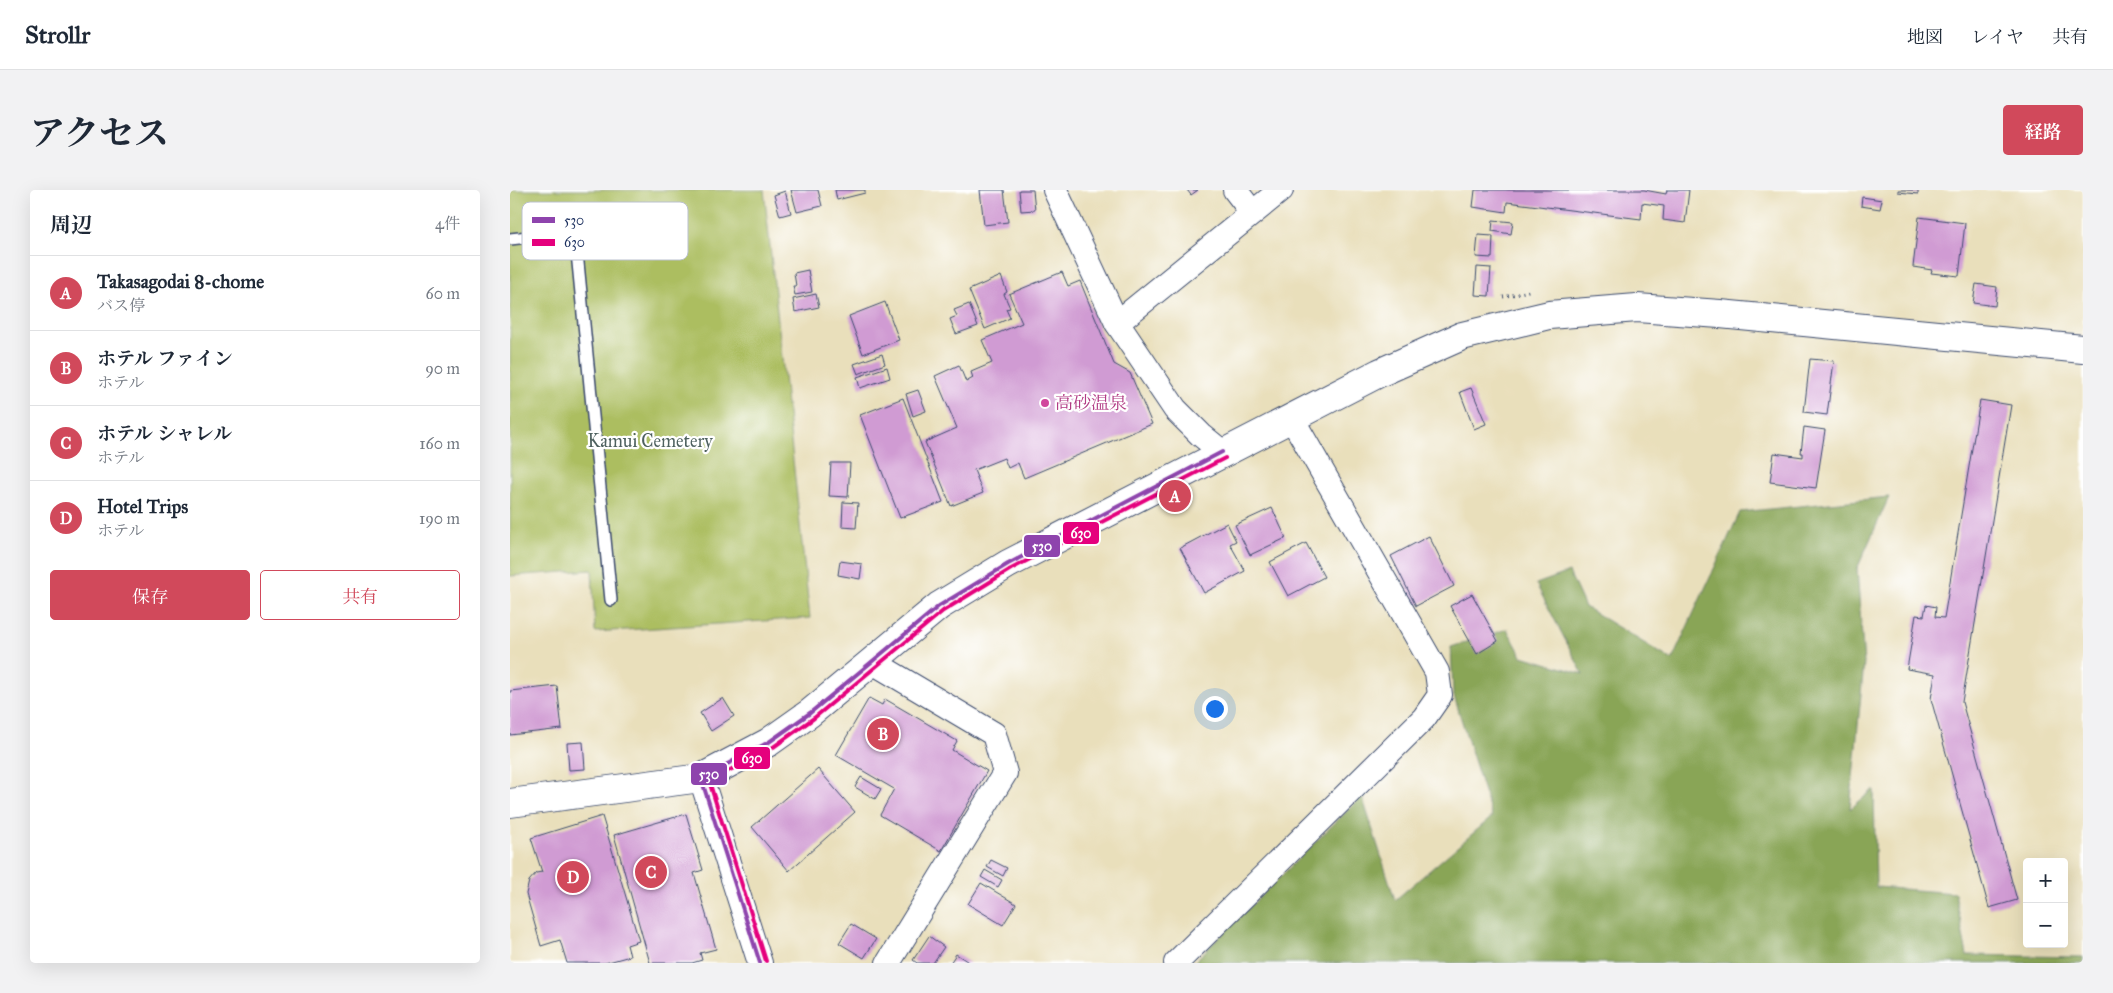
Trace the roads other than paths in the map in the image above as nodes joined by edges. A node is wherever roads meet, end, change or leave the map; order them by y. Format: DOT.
graph roads {
  1 [pos="1055,190"];
  2 [pos="1235,190"];
  3 [pos="1281,190"];
  4 [pos="1252,212"];
  5 [pos="578,260"];
  6 [pos="1117,323"];
  7 [pos="2083,349"];
  8 [pos="1291,417"];
  9 [pos="1222,452"];
  10 [pos="611,600"];
  11 [pos="871,662"];
  12 [pos="701,778"];
  13 [pos="510,803"];
  14 [pos="760,963"];
  15 [pos="888,963"];
  16 [pos="1176,963"];
  1 -- 6 [label="street"];
  2 -- 4 [label="street"];
  3 -- 4 [label="street"];
  4 -- 6 [label="street"];
  5 -- 10 [label="lane"];
  6 -- 9 [label="street"];
  7 -- 8 [label="street"];
  8 -- 9 [label="street"];
  8 -- 16 [label="street"];
  9 -- 11 [label="street"];
  11 -- 12 [label="street"];
  11 -- 15 [label="street"];
  12 -- 13 [label="street"];
  12 -- 14 [label="street"];
}
